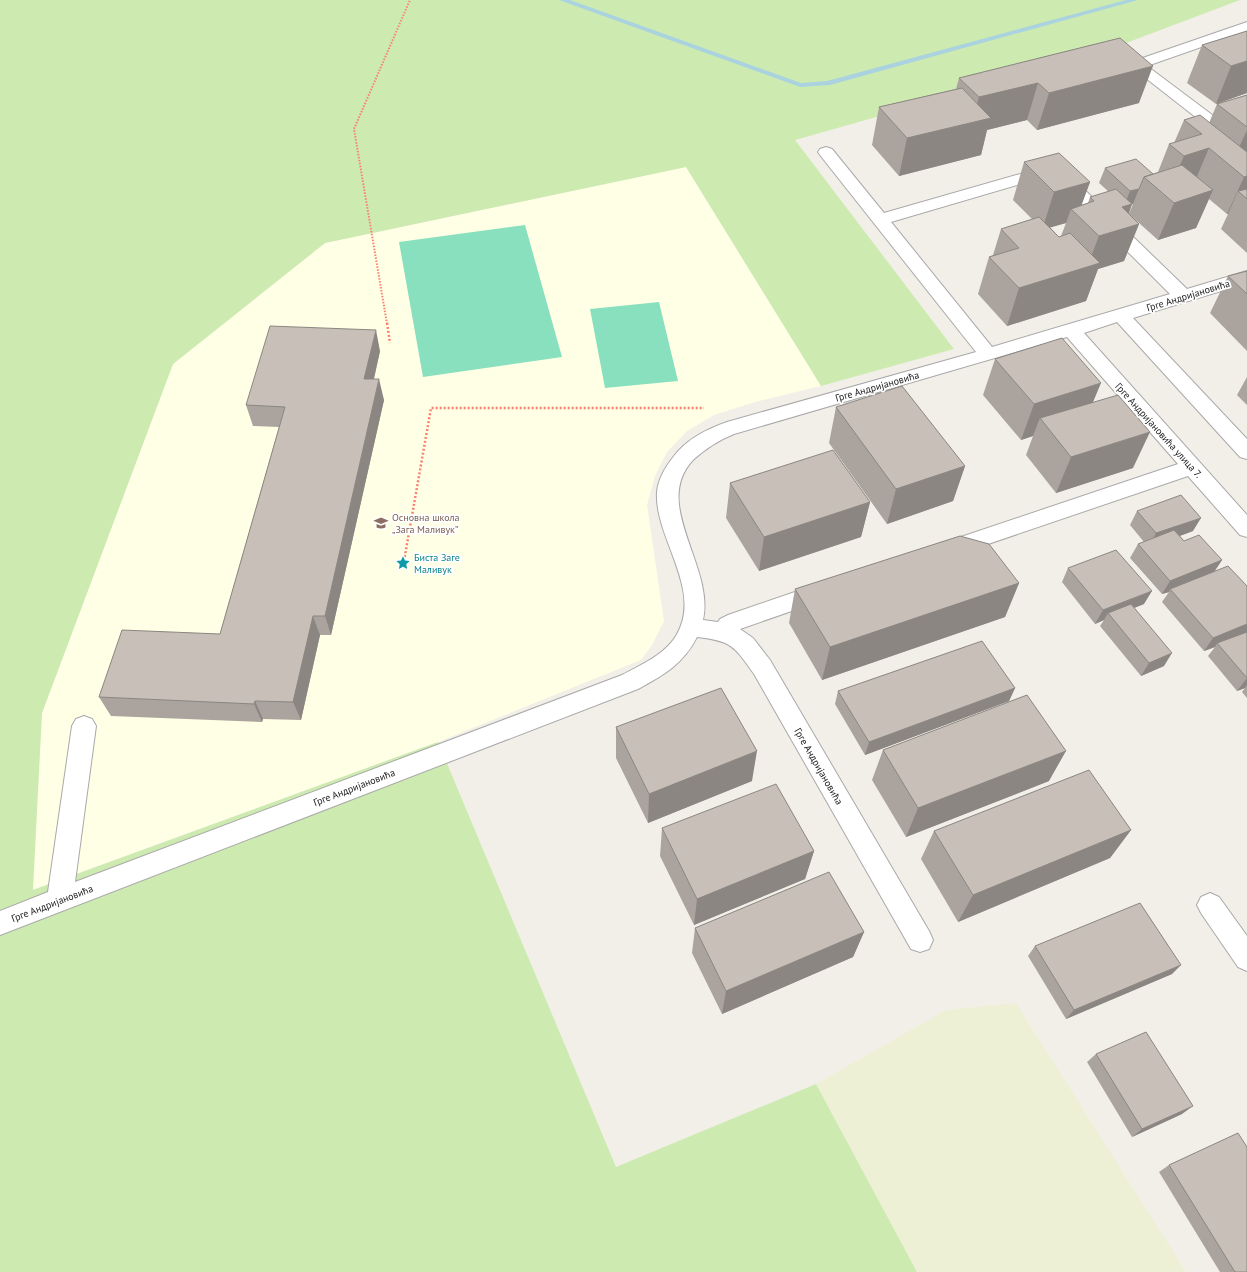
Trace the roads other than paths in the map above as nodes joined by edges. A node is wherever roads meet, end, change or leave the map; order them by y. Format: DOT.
graph roads {
  1 [pos="1247,26"];
  2 [pos="1213,123"];
  3 [pos="826,152"];
  4 [pos="880,220"];
  5 [pos="1247,277"];
  6 [pos="1184,297"];
  7 [pos="1120,315"];
  8 [pos="1071,330"];
  9 [pos="988,355"];
  10 [pos="1247,452"];
  11 [pos="1192,467"];
  12 [pos="1247,529"];
  13 [pos="930,556"];
  14 [pos="841,586"];
  15 [pos="690,627"];
  16 [pos="724,632"];
  17 [pos="84,726"];
  18 [pos="60,900"];
  19 [pos="1210,905"];
  20 [pos="0,923"];
  21 [pos="920,940"];
  22 [pos="1247,958"];
  1 -- 2 [label="street"];
  3 -- 4 [label="street"];
  4 -- 6 [label="street"];
  4 -- 9 [label="street"];
  5 -- 6 [label="street, Грге Андријановића"];
  6 -- 7 [label="street, Грге Андријановића"];
  7 -- 8 [label="street, Грге Андријановића"];
  7 -- 10 [label="street"];
  8 -- 9 [label="street, Грге Андријановића"];
  8 -- 11 [label="street, Грге Андријановића улица 7."];
  9 -- 15 [label="street, Грге Андријановића"];
  11 -- 12 [label="street, Грге Андријановића улица 7."];
  11 -- 13 [label="street"];
  14 -- 16 [label="street"];
  15 -- 16 [label="street, Грге Андријановића"];
  15 -- 18 [label="street, Грге Андријановића"];
  16 -- 21 [label="street, Грге Андријановића"];
  17 -- 18 [label="street"];
  18 -- 20 [label="street, Грге Андријановића"];
  19 -- 22 [label="street"];
}
